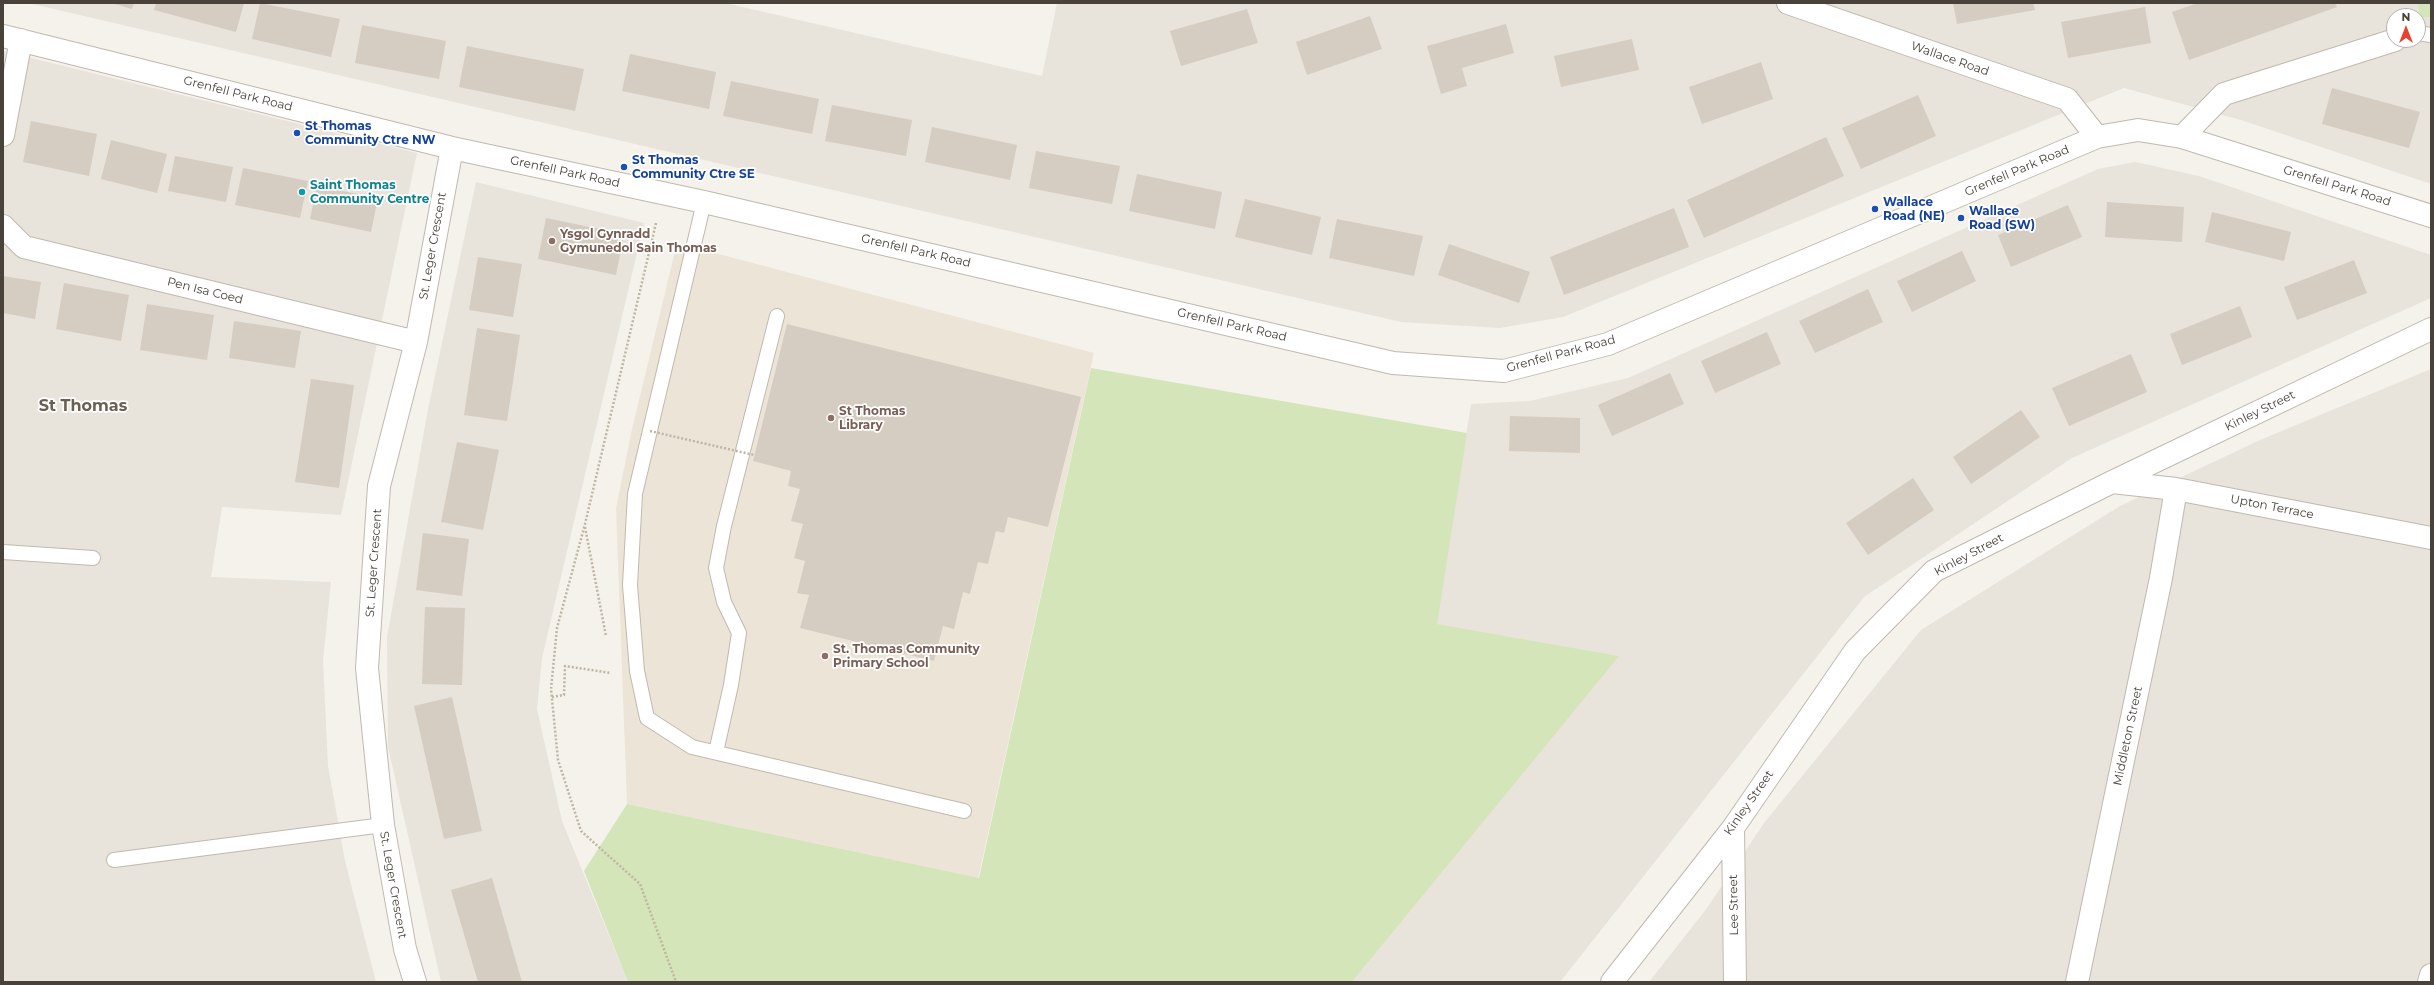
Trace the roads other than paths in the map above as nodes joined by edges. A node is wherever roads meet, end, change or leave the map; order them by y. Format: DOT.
graph roads {
  1 [pos="1788,3"];
  2 [pos="12,38"];
  3 [pos="2386,43"];
  4 [pos="3,135"];
  5 [pos="2097,137"];
  6 [pos="2182,137"];
  7 [pos="452,148"];
  8 [pos="704,202"];
  9 [pos="2431,216"];
  10 [pos="3,226"];
  11 [pos="777,316"];
  12 [pos="2431,329"];
  13 [pos="416,342"];
  14 [pos="2112,482"];
  15 [pos="2176,489"];
  16 [pos="2431,538"];
  17 [pos="3,552"];
  18 [pos="93,558"];
  19 [pos="716,752"];
  20 [pos="964,810"];
  21 [pos="382,825"];
  22 [pos="1733,828"];
  23 [pos="114,860"];
  24 [pos="2431,975"];
  25 [pos="415,982"];
  26 [pos="1612,982"];
  27 [pos="1735,982"];
  28 [pos="2077,982"];
  29 [pos="2429,982"];
  1 -- 5 [label="street, Wallace Road"];
  2 -- 4 [label="street"];
  2 -- 7 [label="street, Grenfell Park Road"];
  3 -- 6 [label="street"];
  5 -- 6 [label="street, Grenfell Park Road"];
  5 -- 8 [label="street, Grenfell Park Road"];
  6 -- 9 [label="street, Grenfell Park Road"];
  7 -- 8 [label="street, Grenfell Park Road"];
  7 -- 13 [label="street, St. Leger Crescent"];
  8 -- 19 [label="lane"];
  10 -- 13 [label="street, Pen Isa Coed"];
  11 -- 19 [label="lane"];
  12 -- 14 [label="street, Kinley Street"];
  13 -- 21 [label="street, St. Leger Crescent"];
  14 -- 15 [label="street, Upton Terrace"];
  14 -- 22 [label="street, Kinley Street"];
  15 -- 16 [label="street, Upton Terrace"];
  15 -- 28 [label="street, Middleton Street"];
  17 -- 18 [label="lane"];
  19 -- 20 [label="lane"];
  21 -- 23 [label="lane"];
  21 -- 25 [label="street, St. Leger Crescent"];
  22 -- 26 [label="street, Kinley Street"];
  22 -- 27 [label="street, Lee Street"];
  24 -- 29 [label="street"];
}
